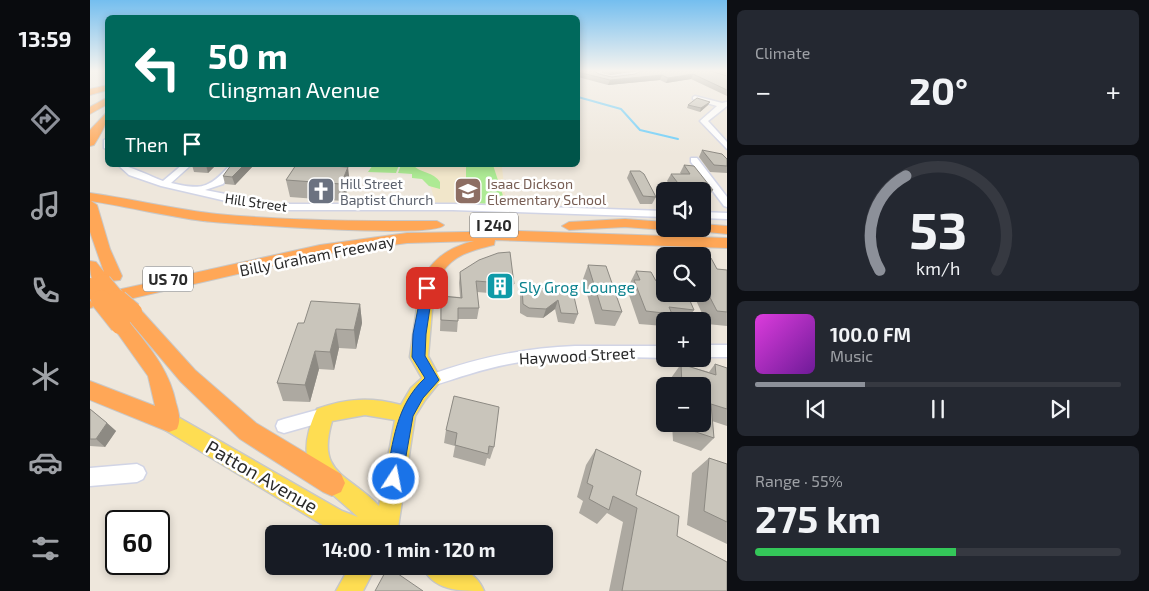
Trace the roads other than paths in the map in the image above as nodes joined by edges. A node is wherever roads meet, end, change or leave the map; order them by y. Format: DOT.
graph roads {
  1 [pos="102,99"];
  2 [pos="698,99"];
  3 [pos="105,102"];
  4 [pos="90,104"];
  5 [pos="724,104"];
  6 [pos="90,111"];
  7 [pos="105,118"];
  8 [pos="90,143"];
  9 [pos="726,146"];
  10 [pos="694,160"];
  11 [pos="124,167"];
  12 [pos="185,167"];
  13 [pos="233,167"];
  14 [pos="164,184"];
  15 [pos="195,191"];
  16 [pos="90,193"];
  17 [pos="90,197"];
  18 [pos="112,200"];
  19 [pos="726,204"];
  20 [pos="91,209"];
  21 [pos="656,214"];
  22 [pos="711,215"];
  23 [pos="726,216"];
  24 [pos="656,225"];
  25 [pos="711,230"];
  26 [pos="571,231"];
  27 [pos="726,232"];
  28 [pos="726,243"];
  29 [pos="90,266"];
  30 [pos="245,267"];
  31 [pos="99,284"];
  32 [pos="427,288"];
  33 [pos="90,302"];
  34 [pos="131,319"];
  35 [pos="726,351"];
  36 [pos="656,352"];
  37 [pos="711,352"];
  38 [pos="432,380"];
  39 [pos="90,390"];
  40 [pos="324,415"];
  41 [pos="406,415"];
  42 [pos="169,422"];
  43 [pos="284,426"];
  44 [pos="138,473"];
  45 [pos="90,477"];
  46 [pos="332,483"];
  47 [pos="348,525"];
  48 [pos="378,525"];
  49 [pos="387,525"];
  50 [pos="359,575"];
  51 [pos="448,575"];
  52 [pos="349,591"];
  53 [pos="472,591"];
  1 -- 4 [label="highway"];
  2 -- 5 [label="street"];
  3 -- 6 [label="highway"];
  5 -- 9 [label="street"];
  7 -- 8 [label="highway"];
  10 -- 19 [label="street"];
  11 -- 14 [label="street, Hill Street"];
  12 -- 14 [label="street"];
  13 -- 15 [label="street"];
  14 -- 15 [label="street, Hill Street"];
  15 -- 21 [label="street, Hill Street"];
  16 -- 18 [label="highway"];
  17 -- 18 [label="highway, Billy Graham Freeway / I 240"];
  18 -- 26 [label="highway, Billy Graham Freeway / I 240"];
  20 -- 31 [label="highway"];
  22 -- 23 [label="street"];
  24 -- 26 [label="highway"];
  25 -- 27 [label="highway"];
  26 -- 27 [label="highway, Billy Graham Freeway / I 240"];
  26 -- 28 [label="highway, Billy Graham Freeway / I 240"];
  26 -- 30 [label="highway, Billy Graham Freeway / I 240"];
  26 -- 32 [label="highway"];
  29 -- 31 [label="highway"];
  30 -- 31 [label="highway, US 70"];
  30 -- 33 [label="highway, Billy Graham Freeway / I 240"];
  31 -- 34 [label="highway, bridge"];
  31 -- 34 [label="highway"];
  32 -- 38 [label="main road"];
  34 -- 42 [label="highway"];
  34 -- 46 [label="highway"];
  35 -- 37 [label="street"];
  36 -- 38 [label="street, Haywood Street"];
  38 -- 41 [label="main road"];
  39 -- 42 [label="highway"];
  40 -- 41 [label="main road"];
  40 -- 43 [label="street"];
  40 -- 46 [label="main road"];
  41 -- 49 [label="main road"];
  42 -- 47 [label="main road, Patton Avenue"];
  44 -- 45 [label="street"];
  46 -- 48 [label="main road, Patton Avenue"];
  50 -- 52 [label="main road"];
  51 -- 53 [label="main road"];
}
